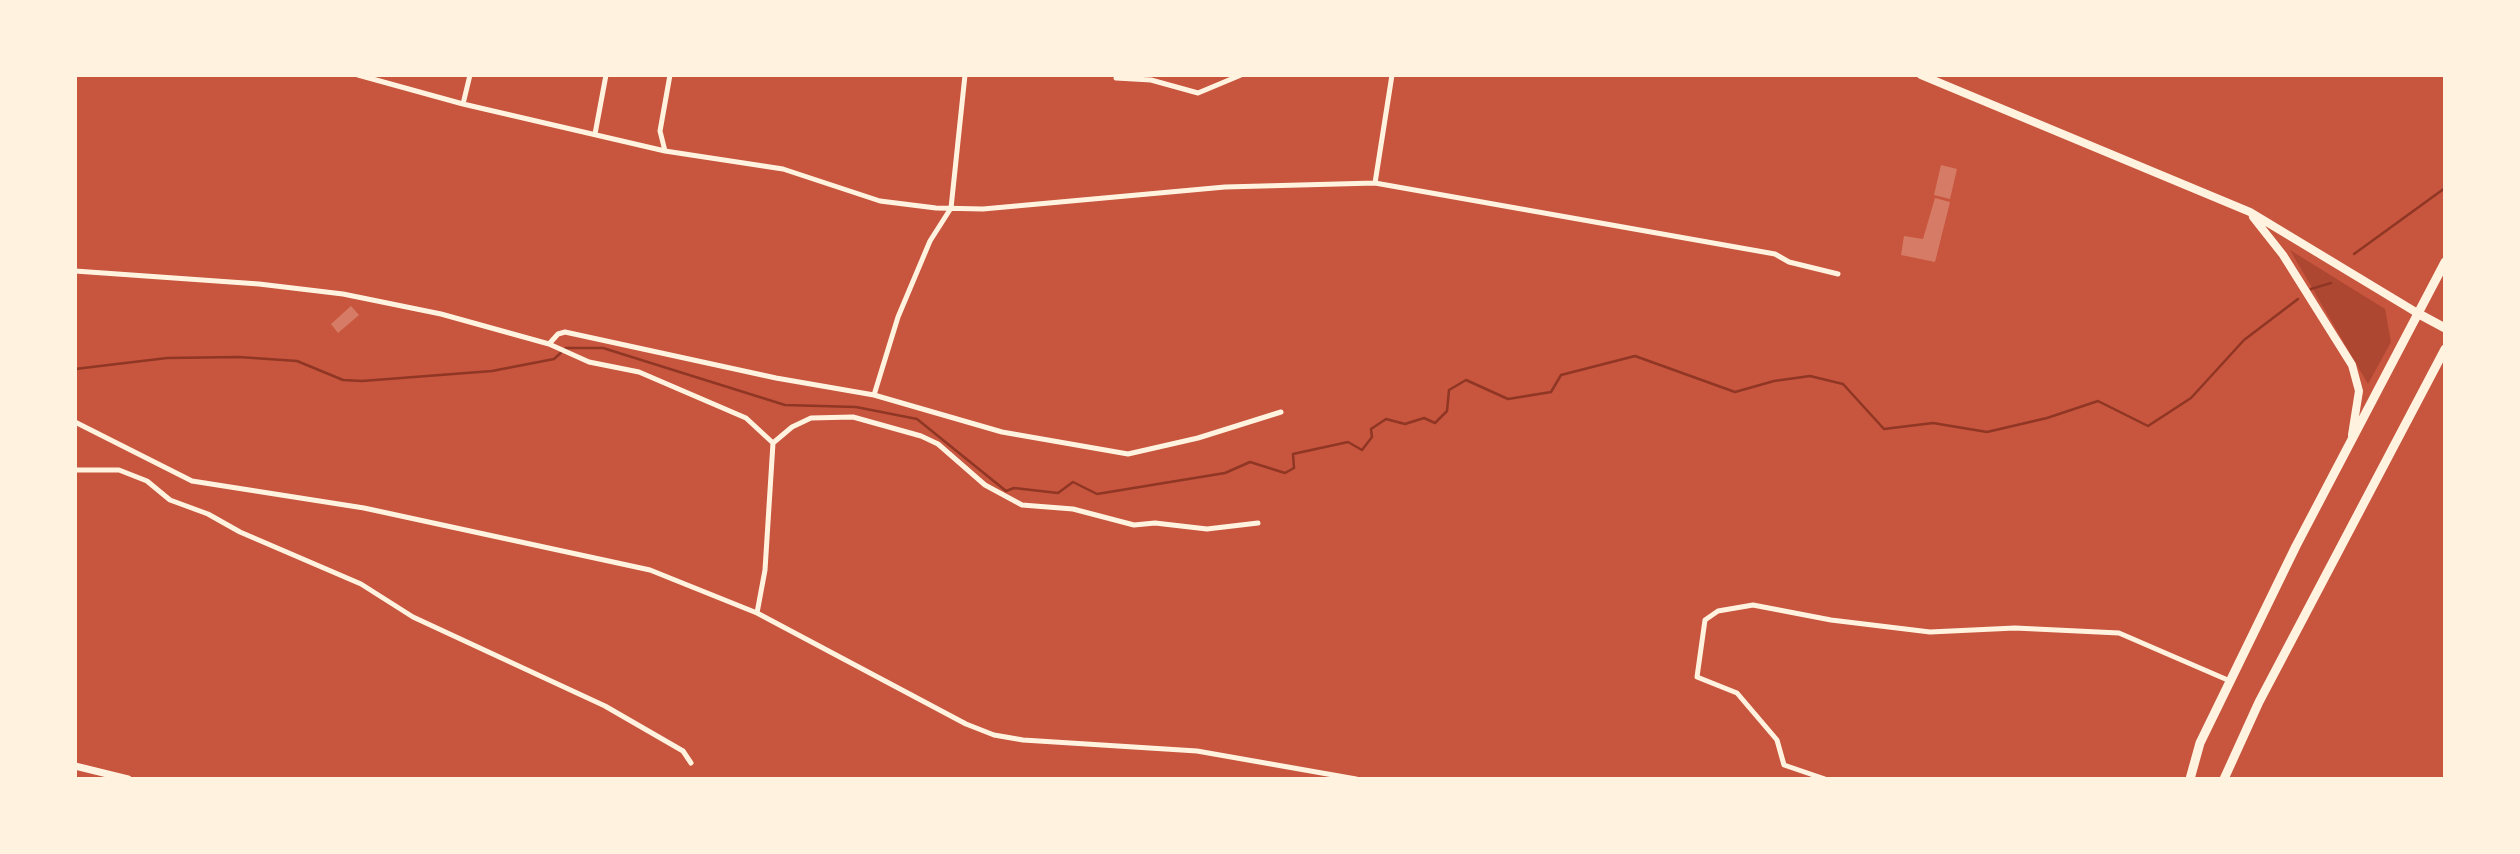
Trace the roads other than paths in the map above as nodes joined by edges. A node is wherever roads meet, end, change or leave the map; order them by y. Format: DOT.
graph roads {
  1 [pos="358,75"];
  2 [pos="470,75"];
  3 [pos="606,75"];
  4 [pos="670,75"];
  5 [pos="965,75"];
  6 [pos="1241,75"];
  7 [pos="1392,75"];
  8 [pos="1921,75"];
  9 [pos="1116,78"];
  10 [pos="463,104"];
  11 [pos="594,134"];
  12 [pos="665,151"];
  13 [pos="1374,183"];
  14 [pos="951,208"];
  15 [pos="2249,212"];
  16 [pos="2445,262"];
  17 [pos="75,271"];
  18 [pos="1838,274"];
  19 [pos="2419,314"];
  20 [pos="2445,328"];
  21 [pos="549,344"];
  22 [pos="2445,349"];
  23 [pos="874,395"];
  24 [pos="1281,412"];
  25 [pos="75,422"];
  26 [pos="2351,439"];
  27 [pos="773,443"];
  28 [pos="75,470"];
  29 [pos="1258,523"];
  30 [pos="757,613"];
  31 [pos="2230,681"];
  32 [pos="691,762"];
  33 [pos="75,766"];
  34 [pos="128,779"];
  35 [pos="1356,779"];
  36 [pos="1825,779"];
  37 [pos="2190,779"];
  38 [pos="2224,779"];
  1 -- 10 [label="street"];
  2 -- 10 [label="street"];
  3 -- 11 [label="street"];
  4 -- 12 [label="street"];
  5 -- 14 [label="street"];
  6 -- 9 [label="street"];
  7 -- 13 [label="street"];
  8 -- 15 [label="main road"];
  10 -- 11 [label="street"];
  11 -- 12 [label="street"];
  12 -- 14 [label="street"];
  13 -- 14 [label="street"];
  13 -- 18 [label="street"];
  14 -- 23 [label="street"];
  15 -- 19 [label="main road"];
  15 -- 26 [label="main road"];
  16 -- 19 [label="main road"];
  17 -- 21 [label="street"];
  19 -- 20 [label="main road"];
  19 -- 26 [label="main road"];
  21 -- 23 [label="street"];
  21 -- 27 [label="street"];
  22 -- 38 [label="main road"];
  23 -- 24 [label="street"];
  25 -- 30 [label="street"];
  26 -- 31 [label="main road"];
  27 -- 29 [label="street"];
  27 -- 30 [label="street"];
  28 -- 32 [label="street"];
  30 -- 35 [label="street"];
  31 -- 36 [label="street"];
  31 -- 37 [label="main road"];
  33 -- 34 [label="street"];
}
